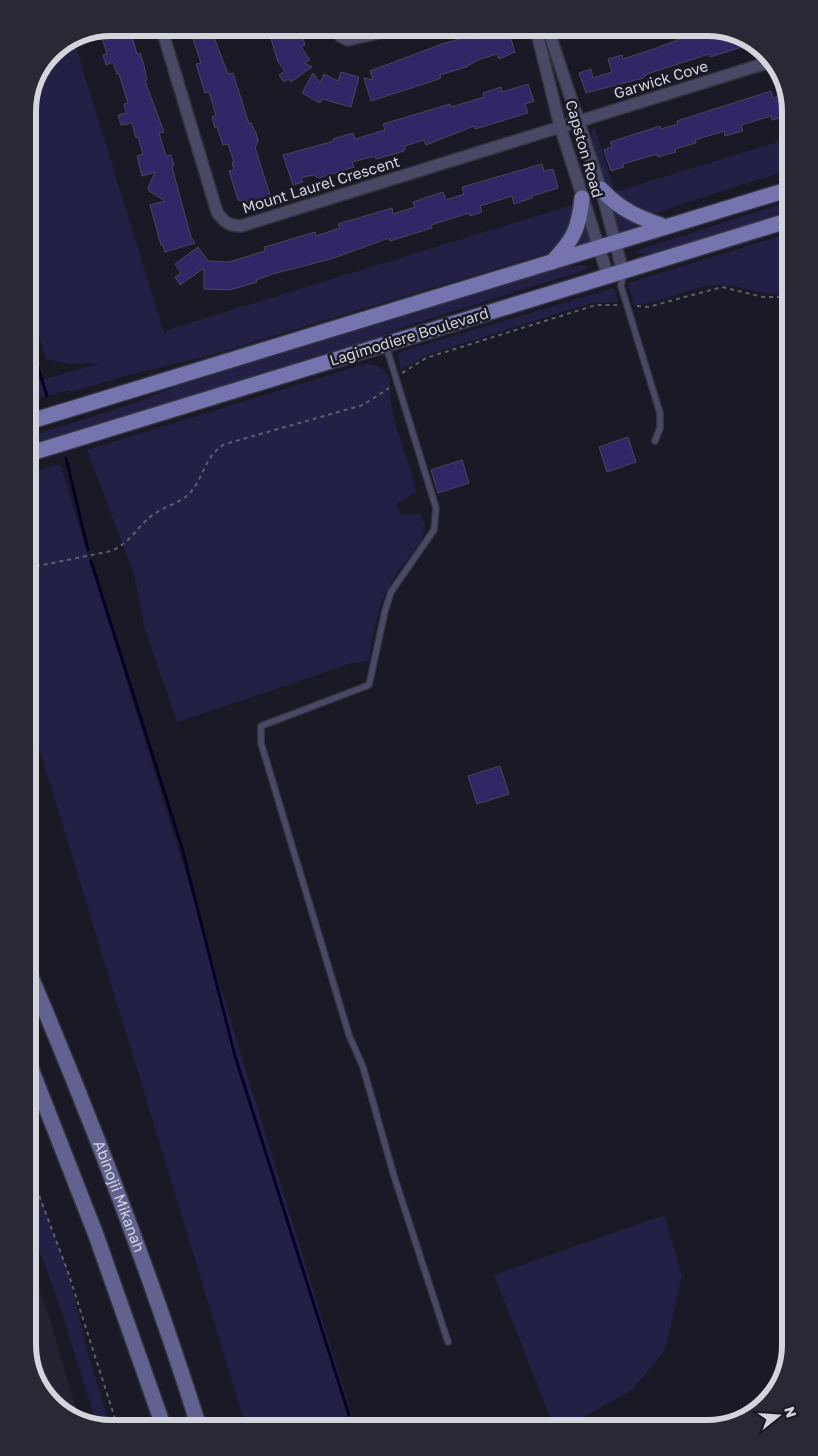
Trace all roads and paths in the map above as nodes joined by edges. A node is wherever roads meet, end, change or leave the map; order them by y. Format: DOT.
graph roads {
  1 [pos="164,36"];
  2 [pos="340,36"];
  3 [pos="365,36"];
  4 [pos="538,36"];
  5 [pos="550,36"];
  6 [pos="764,64"];
  7 [pos="580,121"];
  8 [pos="560,126"];
  9 [pos="601,188"];
  10 [pos="782,191"];
  11 [pos="582,198"];
  12 [pos="782,223"];
  13 [pos="666,227"];
  14 [pos="616,243"];
  15 [pos="599,248"];
  16 [pos="551,263"];
  17 [pos="608,276"];
  18 [pos="622,279"];
  19 [pos="782,297"];
  20 [pos="627,306"];
  21 [pos="385,344"];
  22 [pos="396,379"];
  23 [pos="36,420"];
  24 [pos="655,441"];
  25 [pos="36,452"];
  26 [pos="36,566"];
  27 [pos="36,990"];
  28 [pos="36,1081"];
  29 [pos="36,1187"];
  30 [pos="448,1342"];
  31 [pos="115,1420"];
  32 [pos="161,1420"];
  33 [pos="197,1420"];
  1 -- 8 [label="street, Mount Laurel Crescent"];
  2 -- 3 [label="street"];
  4 -- 8 [label="street, Capston Road"];
  5 -- 7 [label="street, Capston Road"];
  6 -- 7 [label="street, Garwick Cove"];
  7 -- 8 [label="street, Garwick Cove"];
  7 -- 9 [label="street, Capston Road"];
  8 -- 11 [label="street, Capston Road"];
  9 -- 13 [label="main road"];
  9 -- 14 [label="street, Capston Road"];
  10 -- 13 [label="main road, Lagimodiere Boulevard"];
  11 -- 15 [label="street, Capston Road"];
  11 -- 16 [label="main road"];
  12 -- 18 [label="main road, Lagimodiere Boulevard"];
  13 -- 14 [label="main road, Lagimodiere Boulevard"];
  14 -- 15 [label="main road, Lagimodiere Boulevard"];
  14 -- 18 [label="street, Capston Road"];
  15 -- 16 [label="main road, Lagimodiere Boulevard"];
  15 -- 17 [label="street, Capston Road"];
  16 -- 23 [label="main road, Lagimodiere Boulevard"];
  17 -- 18 [label="main road, Lagimodiere Boulevard"];
  17 -- 21 [label="main road, Lagimodiere Boulevard"];
  18 -- 20 [label="lane"];
  19 -- 20 [label="path"];
  20 -- 22 [label="path"];
  20 -- 24 [label="lane"];
  21 -- 22 [label="lane"];
  21 -- 25 [label="main road, Lagimodiere Boulevard"];
  22 -- 26 [label="path"];
  22 -- 30 [label="lane"];
  27 -- 33 [label="street, Abinojii Mikanah"];
  28 -- 32 [label="street"];
  29 -- 31 [label="path"];
}
